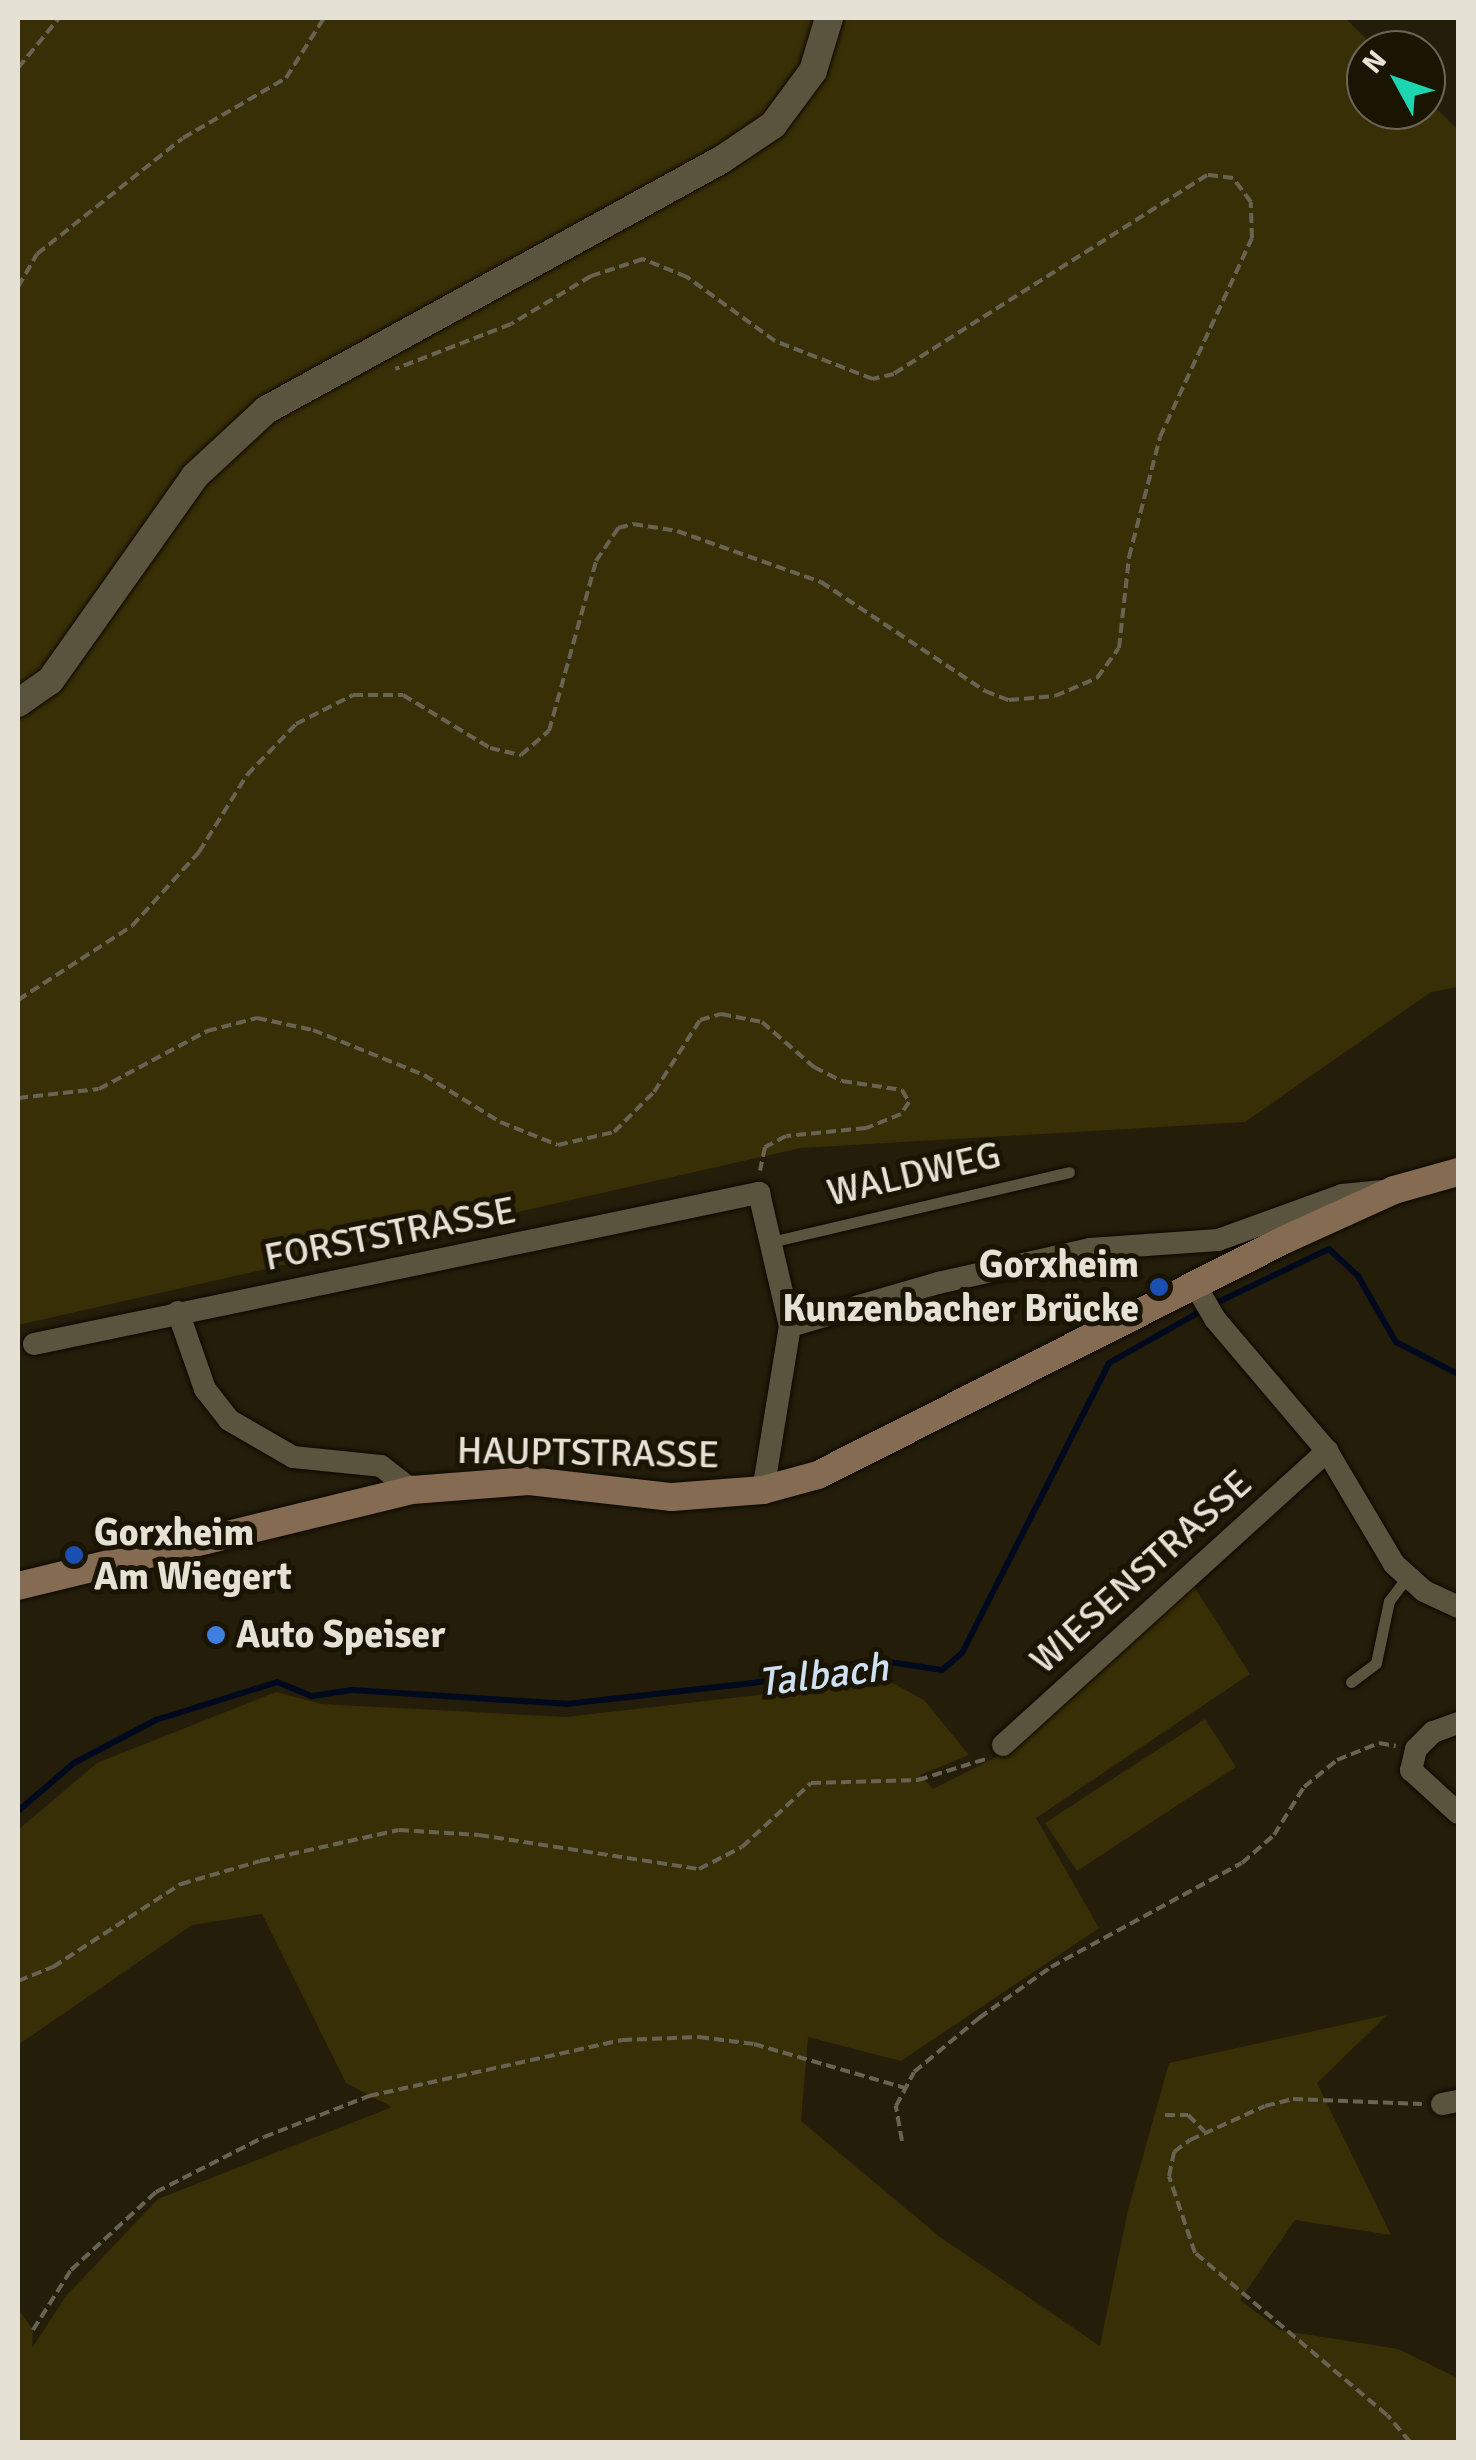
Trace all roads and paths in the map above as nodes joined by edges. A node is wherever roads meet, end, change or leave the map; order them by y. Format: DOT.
graph roads {
  1 [pos="59,18"];
  2 [pos="324,18"];
  3 [pos="829,18"];
  4 [pos="18,68"];
  5 [pos="18,287"];
  6 [pos="383,370"];
  7 [pos="18,703"];
  8 [pos="18,1000"];
  9 [pos="18,1098"];
  10 [pos="1069,1172"];
  11 [pos="1458,1172"];
  12 [pos="1394,1190"];
  13 [pos="759,1193"];
  14 [pos="775,1240"];
  15 [pos="1198,1291"];
  16 [pos="178,1312"];
  17 [pos="790,1326"];
  18 [pos="34,1344"];
  19 [pos="1326,1451"];
  20 [pos="412,1490"];
  21 [pos="763,1490"];
  22 [pos="1408,1576"];
  23 [pos="18,1586"];
  24 [pos="1458,1608"];
  25 [pos="1351,1682"];
  26 [pos="1458,1723"];
  27 [pos="1004,1745"];
  28 [pos="1416,1749"];
  29 [pos="1458,1813"];
  30 [pos="18,1981"];
  31 [pos="905,2088"];
  32 [pos="1450,2102"];
  33 [pos="1165,2115"];
  34 [pos="1205,2132"];
  35 [pos="902,2141"];
  36 [pos="33,2330"];
  37 [pos="1410,2442"];
  1 -- 4 [label="path"];
  2 -- 5 [label="path"];
  3 -- 7 [label="street"];
  6 -- 8 [label="path"];
  9 -- 13 [label="path"];
  10 -- 14 [label="lane, WALDWEG"];
  11 -- 12 [label="main road, HAUPTSTRASSE"];
  12 -- 15 [label="main road, HAUPTSTRASSE"];
  12 -- 17 [label="street"];
  13 -- 14 [label="street"];
  13 -- 16 [label="street, FORSTSTRASSE"];
  14 -- 17 [label="street"];
  15 -- 19 [label="street"];
  15 -- 21 [label="main road, HAUPTSTRASSE"];
  16 -- 18 [label="street, FORSTSTRASSE"];
  16 -- 20 [label="street"];
  17 -- 21 [label="street"];
  19 -- 22 [label="street"];
  19 -- 27 [label="street, WIESENSTRASSE"];
  20 -- 21 [label="main road, HAUPTSTRASSE"];
  20 -- 23 [label="main road, HAUPTSTRASSE"];
  22 -- 24 [label="street"];
  22 -- 25 [label="lane"];
  26 -- 28 [label="street"];
  27 -- 30 [label="path"];
  28 -- 29 [label="street"];
  28 -- 31 [label="path"];
  31 -- 35 [label="path"];
  31 -- 36 [label="path"];
  32 -- 34 [label="path"];
  33 -- 34 [label="path"];
  34 -- 37 [label="path"];
}
